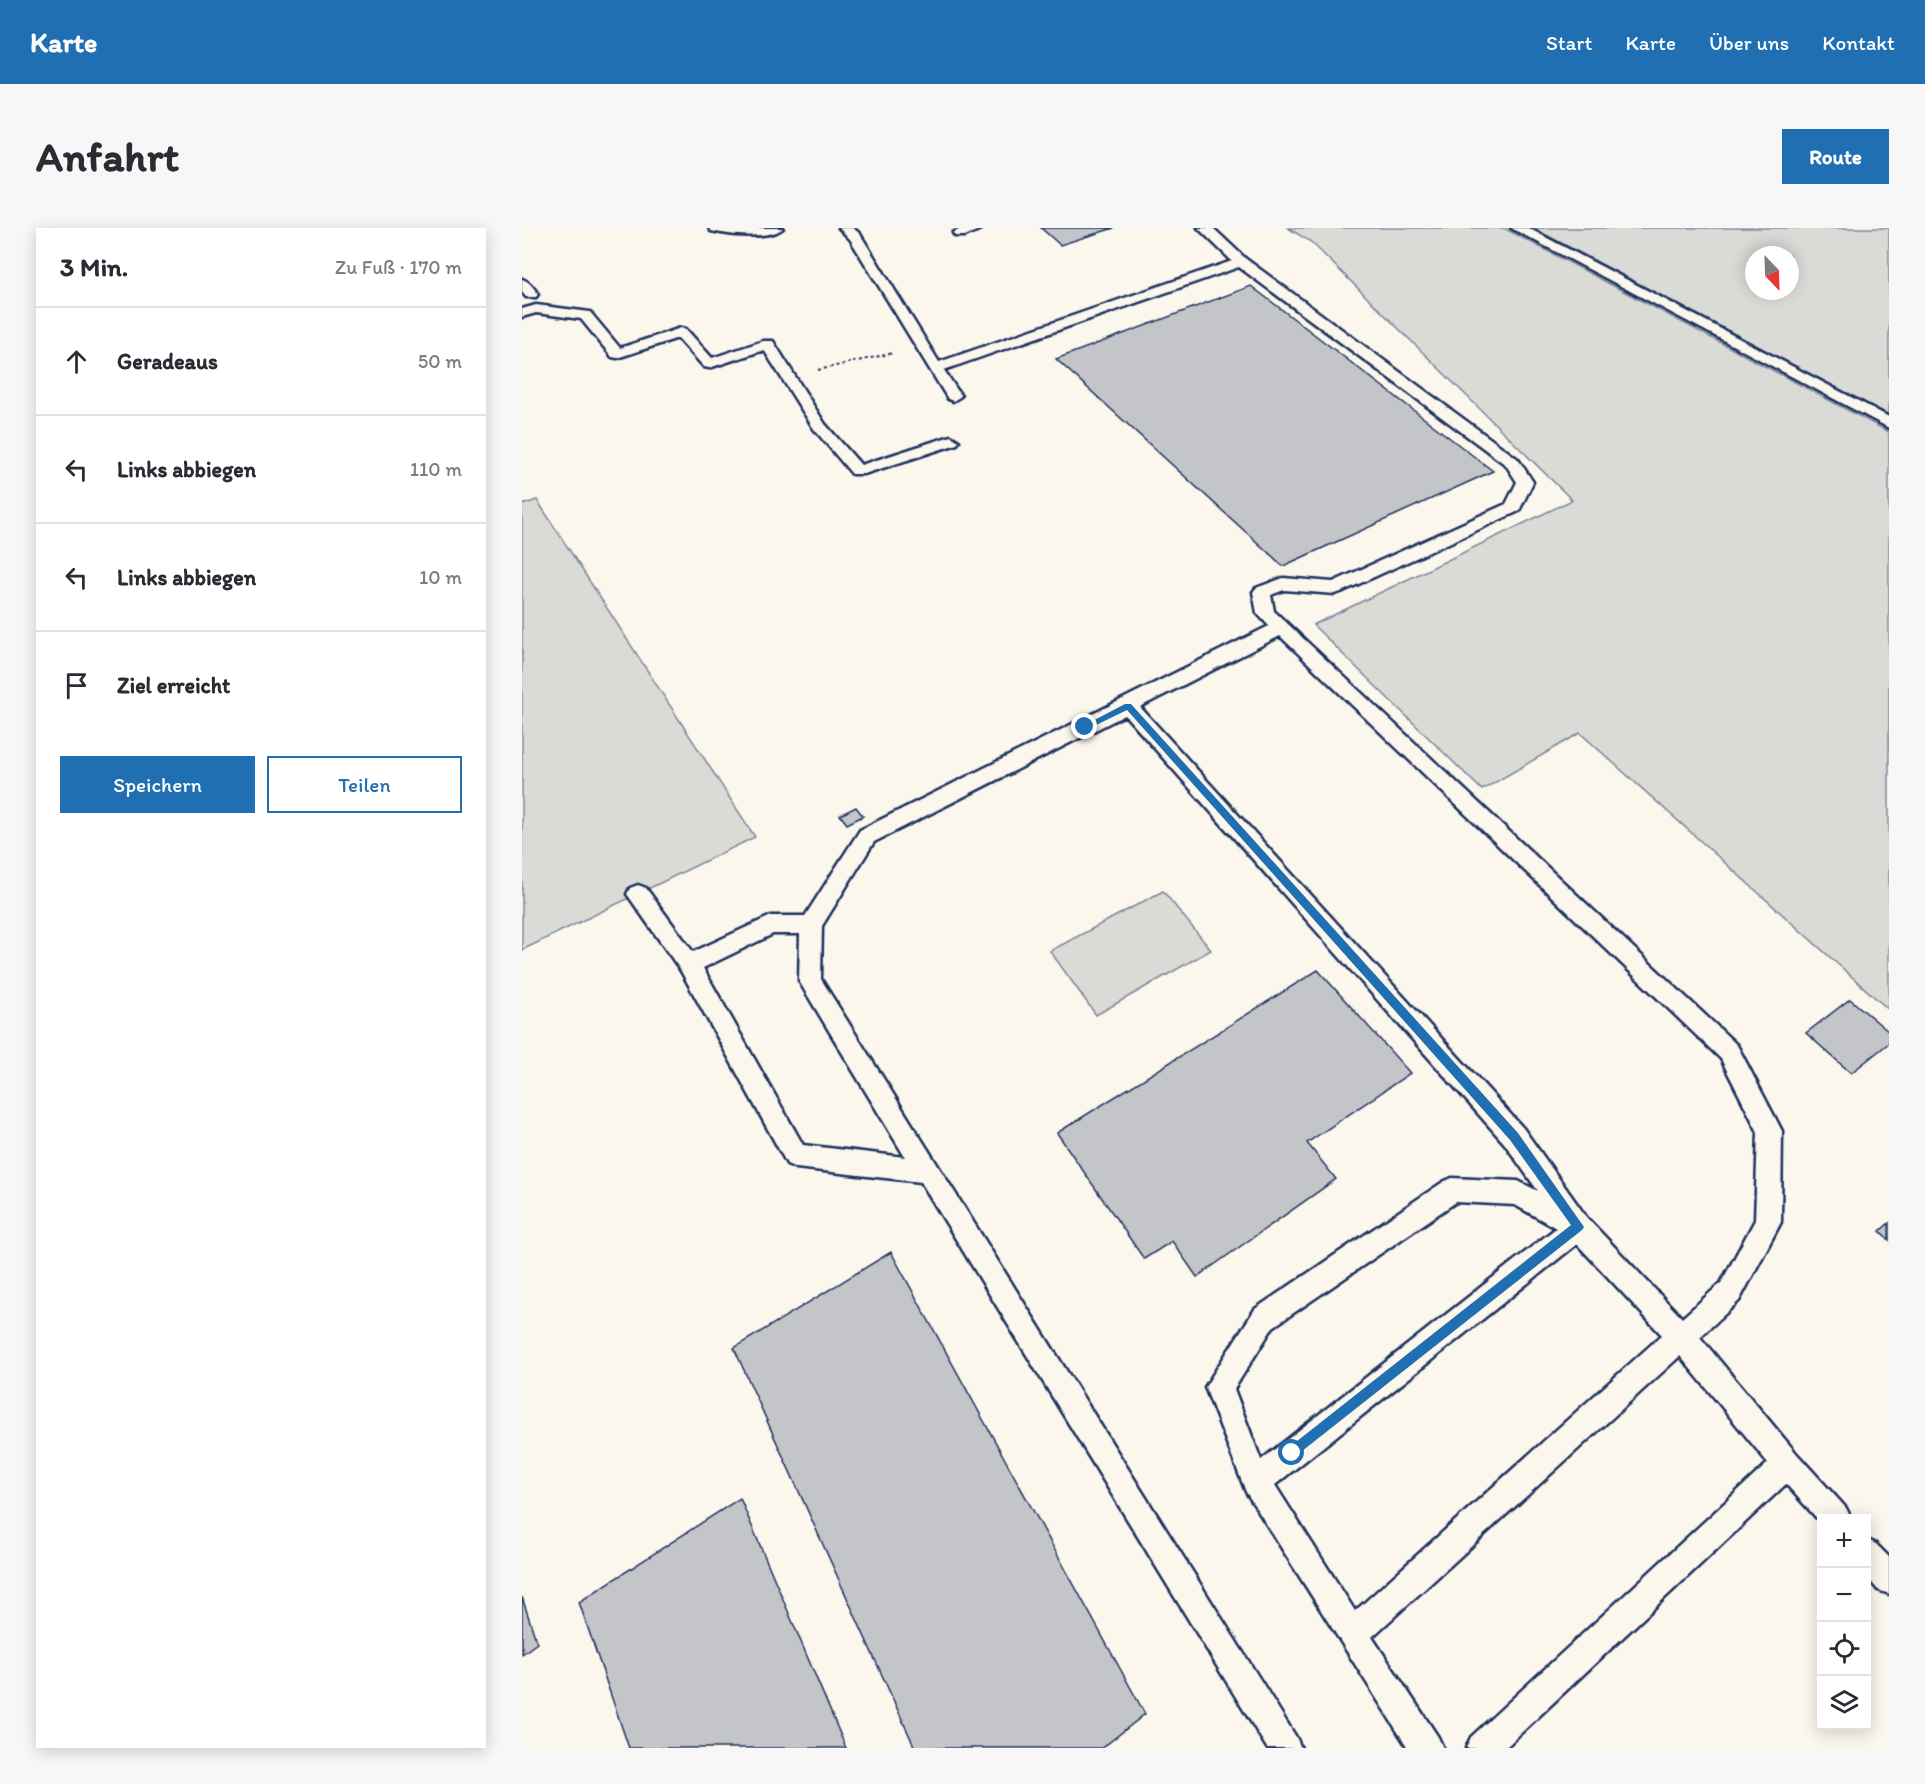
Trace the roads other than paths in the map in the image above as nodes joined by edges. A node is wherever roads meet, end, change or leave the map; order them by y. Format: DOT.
graph roads {
  1 [pos="716,228"];
  2 [pos="777,228"];
  3 [pos="846,228"];
  4 [pos="976,228"];
  5 [pos="1205,228"];
  6 [pos="1518,228"];
  7 [pos="960,233"];
  8 [pos="1241,262"];
  9 [pos="522,313"];
  10 [pos="936,368"];
  11 [pos="953,396"];
  12 [pos="1889,423"];
  13 [pos="951,441"];
  14 [pos="1281,628"];
  15 [pos="1128,706"];
  16 [pos="638,894"];
  17 [pos="810,924"];
  18 [pos="689,964"];
  19 [pos="928,1171"];
  20 [pos="1578,1227"];
  21 [pos="1681,1336"];
  22 [pos="1787,1464"];
  23 [pos="1256,1482"];
  24 [pos="1832,1514"];
  25 [pos="1871,1559"];
  26 [pos="1889,1579"];
  27 [pos="1352,1634"];
  28 [pos="1285,1748"];
  29 [pos="1427,1748"];
  30 [pos="1482,1748"];
  1 -- 2 [label="lane"];
  3 -- 10 [label="lane"];
  4 -- 7 [label="lane"];
  5 -- 8 [label="lane"];
  6 -- 12 [label="lane"];
  8 -- 10 [label="lane"];
  8 -- 14 [label="lane"];
  9 -- 13 [label="lane"];
  10 -- 11 [label="lane"];
  14 -- 15 [label="lane"];
  14 -- 21 [label="lane"];
  15 -- 17 [label="lane"];
  15 -- 20 [label="lane"];
  16 -- 18 [label="lane"];
  17 -- 18 [label="lane"];
  17 -- 19 [label="lane"];
  18 -- 19 [label="lane"];
  19 -- 28 [label="lane"];
  20 -- 21 [label="lane"];
  20 -- 23 [label="lane"];
  20 -- 23 [label="lane"];
  21 -- 22 [label="lane"];
  21 -- 27 [label="lane"];
  22 -- 24 [label="lane"];
  22 -- 30 [label="lane"];
  23 -- 27 [label="lane"];
  25 -- 26 [label="lane"];
  27 -- 29 [label="lane"];
}
